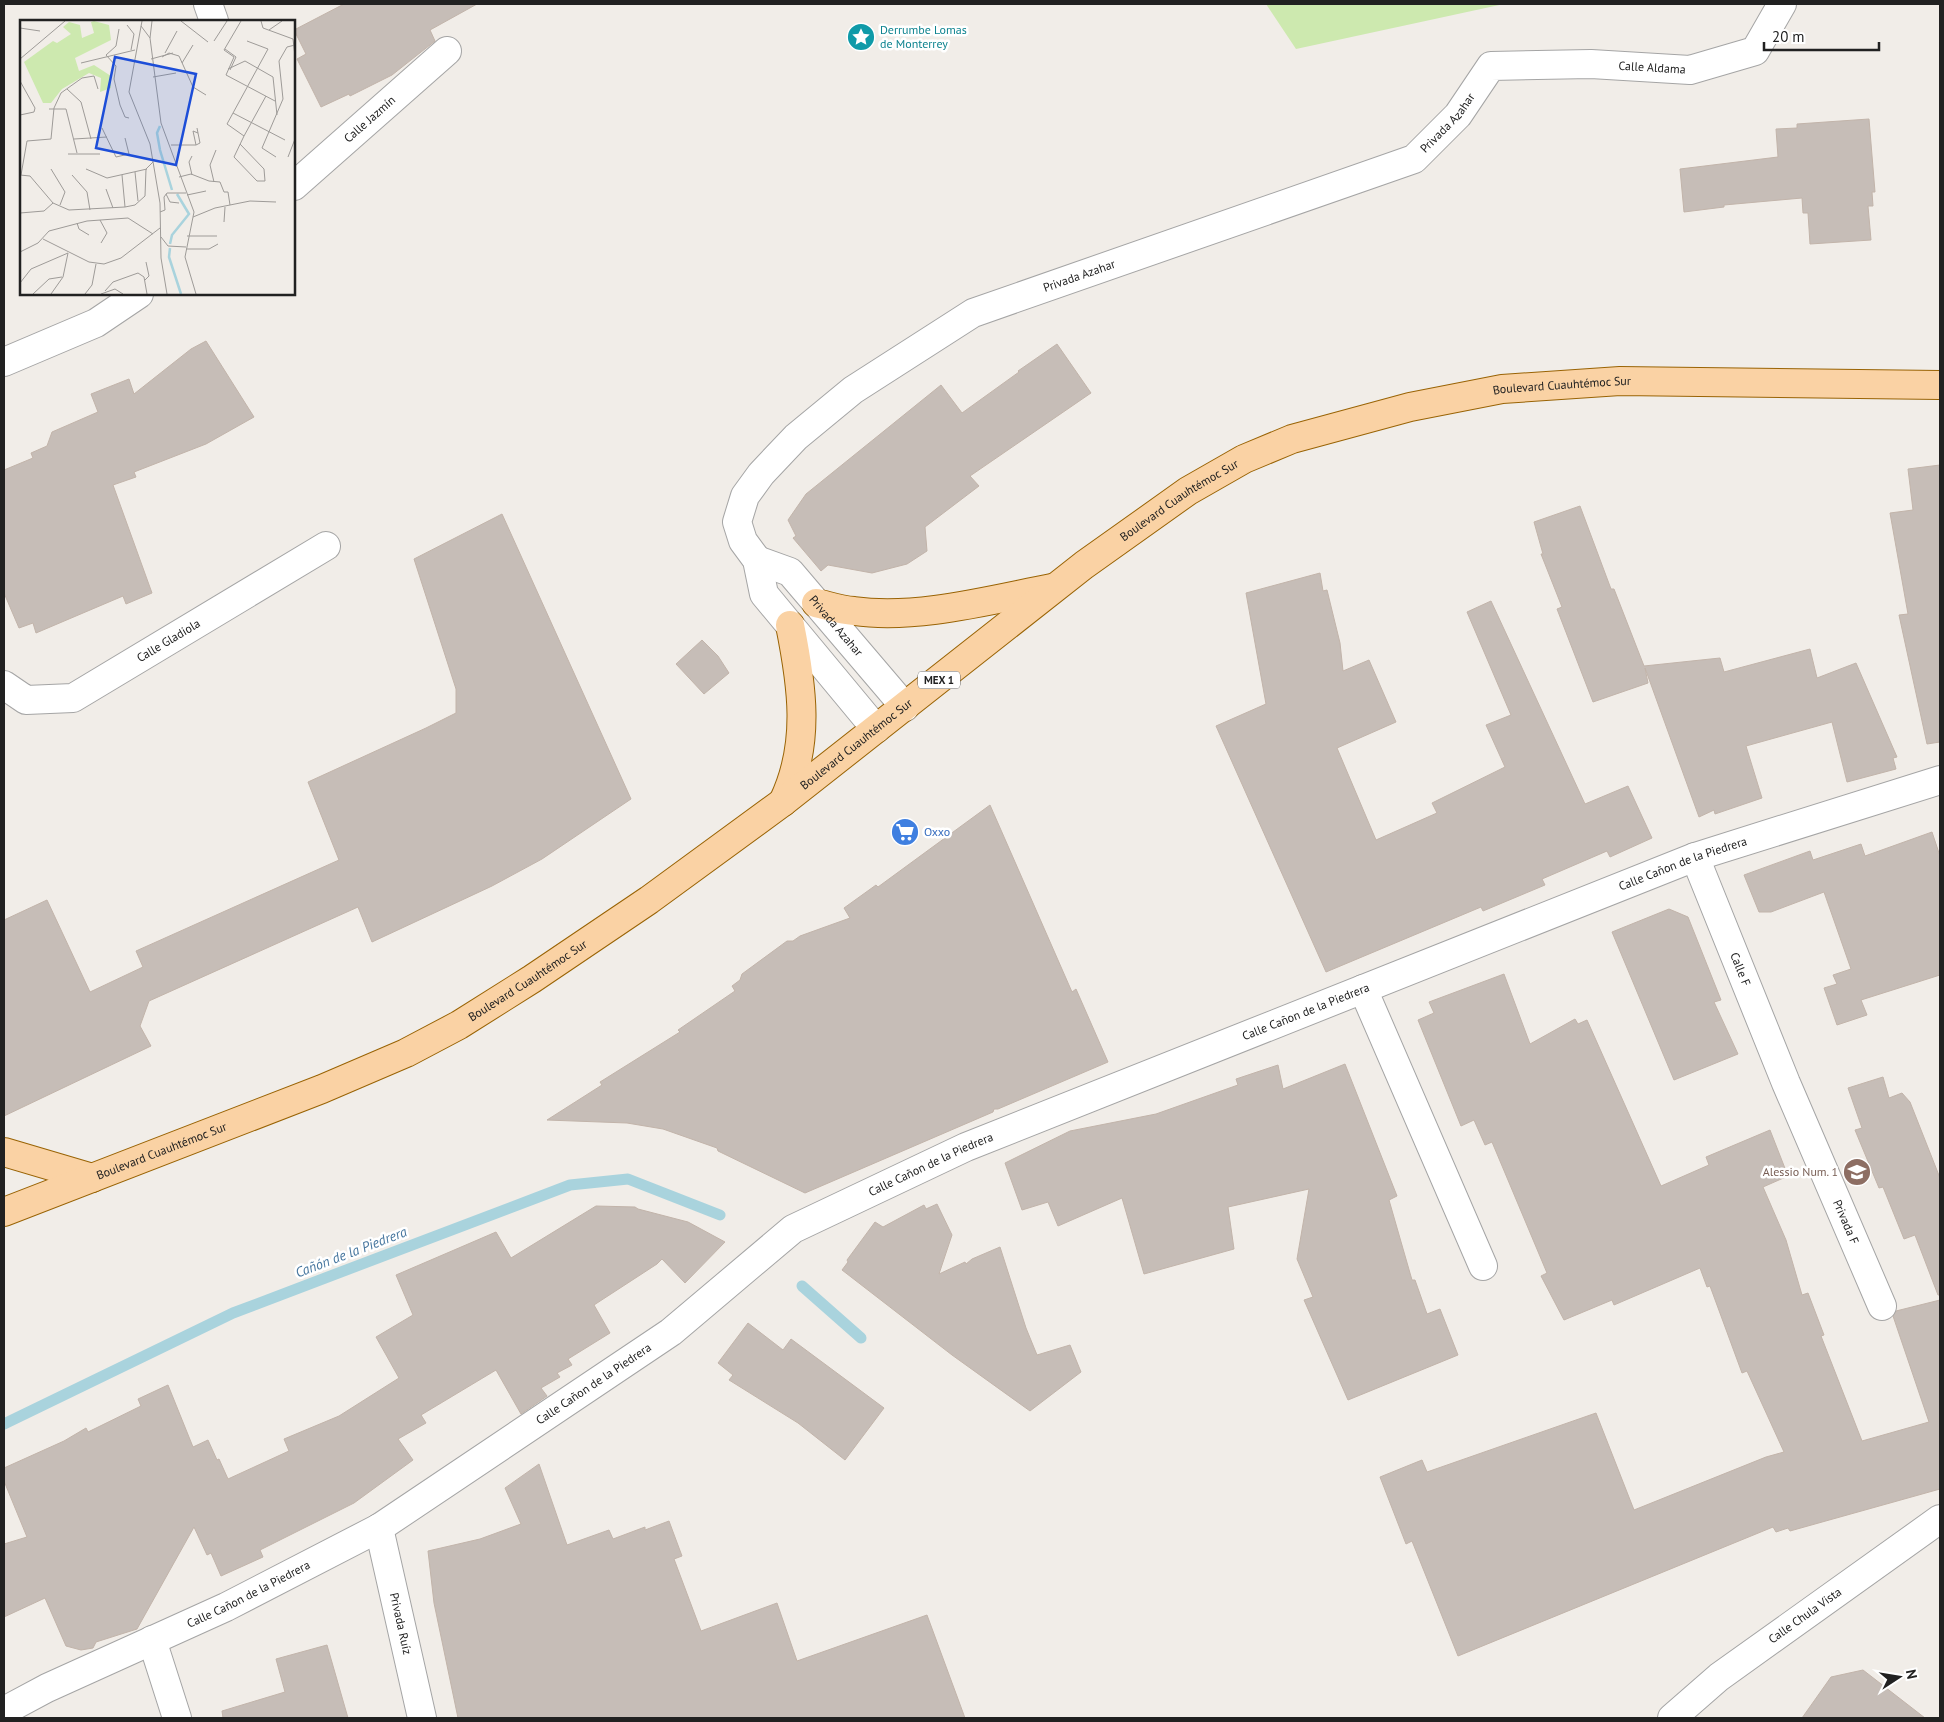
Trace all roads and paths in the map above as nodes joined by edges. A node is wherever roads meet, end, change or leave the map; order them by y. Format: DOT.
graph roads {
  1 [pos="208,4"];
  2 [pos="1782,4"];
  3 [pos="214,20"];
  4 [pos="447,51"];
  5 [pos="1491,66"];
  6 [pos="295,185"];
  7 [pos="138,295"];
  8 [pos="4,362"];
  9 [pos="1940,385"];
  10 [pos="326,546"];
  11 [pos="756,560"];
  12 [pos="1056,588"];
  13 [pos="816,603"];
  14 [pos="790,625"];
  15 [pos="4,685"];
  16 [pos="905,707"];
  17 [pos="876,729"];
  18 [pos="1940,780"];
  19 [pos="783,802"];
  20 [pos="1695,857"];
  21 [pos="1363,989"];
  22 [pos="1786,1083"];
  23 [pos="4,1152"];
  24 [pos="92,1178"];
  25 [pos="4,1212"];
  26 [pos="1483,1266"];
  27 [pos="1882,1306"];
  28 [pos="1940,1519"];
  29 [pos="379,1528"];
  30 [pos="152,1640"];
  31 [pos="4,1711"];
  32 [pos="177,1718"];
  33 [pos="422,1718"];
  34 [pos="1672,1718"];
  1 -- 3 [label="street"];
  2 -- 5 [label="street, Calle Aldama"];
  4 -- 6 [label="street, Calle Jazmín"];
  5 -- 11 [label="street, Privada Azahar"];
  7 -- 8 [label="street"];
  9 -- 12 [label="main road, Boulevard Cuauhtémoc Sur / MEX 1"];
  10 -- 15 [label="street, Calle Gladiola"];
  11 -- 13 [label="street, Privada Azahar"];
  11 -- 14 [label="street, Privada Azahar"];
  12 -- 13 [label="main road"];
  12 -- 16 [label="main road, Boulevard Cuauhtémoc Sur / MEX 1"];
  13 -- 16 [label="street, Privada Azahar"];
  14 -- 17 [label="street, Privada Azahar"];
  14 -- 19 [label="main road"];
  16 -- 17 [label="main road, Boulevard Cuauhtémoc Sur / MEX 1"];
  17 -- 19 [label="main road, Boulevard Cuauhtémoc Sur / MEX 1"];
  18 -- 20 [label="street, Calle Cañon de la Piedrera"];
  19 -- 24 [label="main road, Boulevard Cuauhtémoc Sur / MEX 1"];
  20 -- 21 [label="street, Calle Cañon de la Piedrera"];
  20 -- 22 [label="street, Calle F"];
  21 -- 26 [label="street"];
  21 -- 29 [label="street, Calle Cañon de la Piedrera"];
  22 -- 27 [label="street, Privada F"];
  23 -- 24 [label="main road"];
  24 -- 25 [label="main road, Boulevard Cuauhtémoc Sur / MEX 1"];
  28 -- 34 [label="street, Calle Chula Vista"];
  29 -- 30 [label="street, Calle Cañon de la Piedrera"];
  29 -- 33 [label="street, Privada Ruíz"];
  30 -- 31 [label="street, Calle Cañon de la Piedrera"];
  30 -- 32 [label="street"];
}
